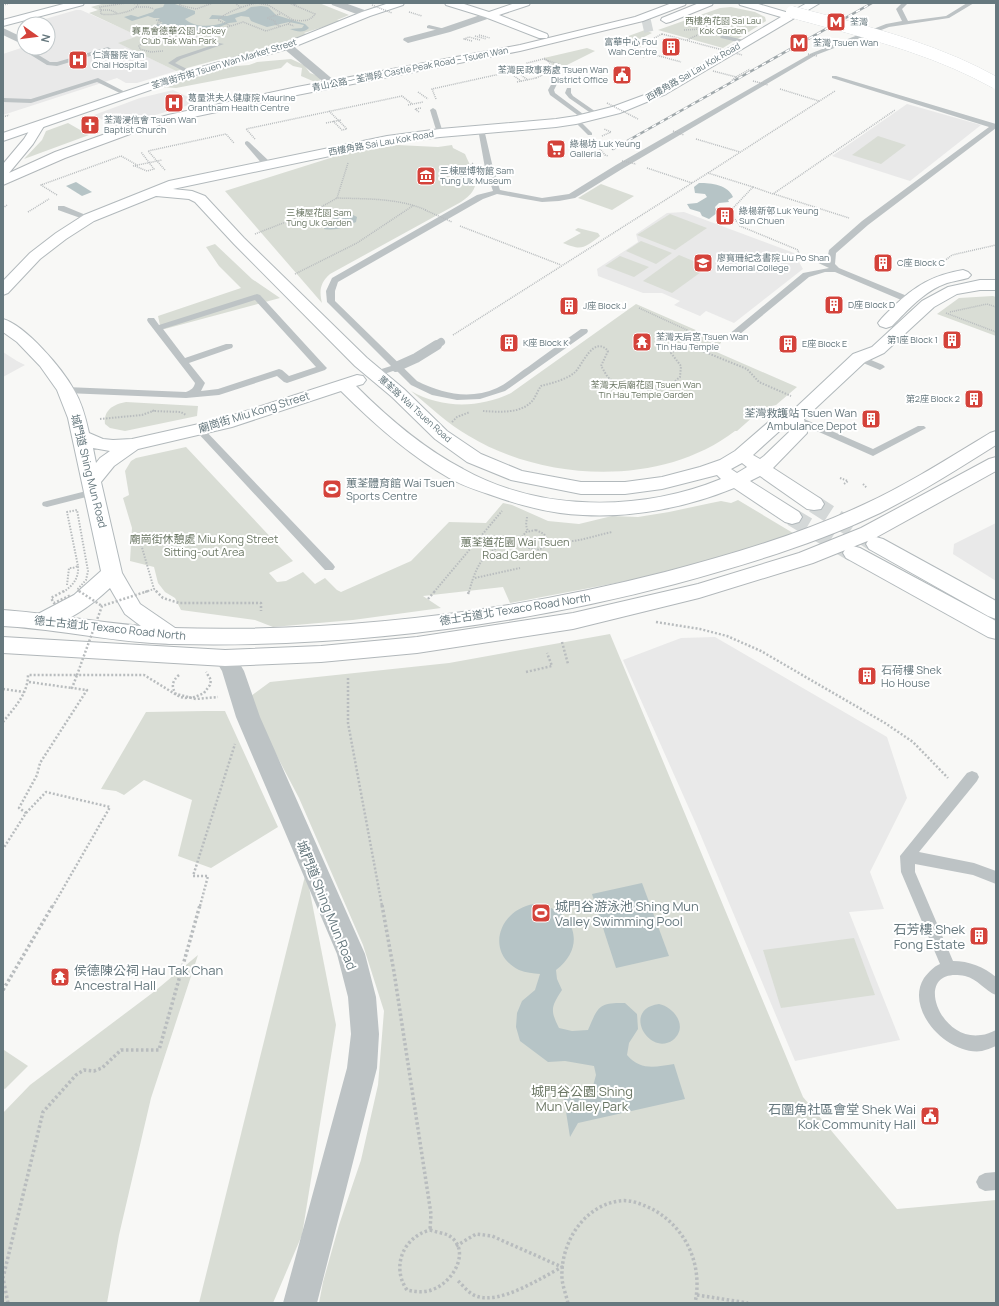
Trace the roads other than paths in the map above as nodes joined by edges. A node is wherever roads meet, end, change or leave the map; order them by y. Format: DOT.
graph roads {
  1 [pos="79,3"];
  2 [pos="336,3"];
  3 [pos="399,3"];
  4 [pos="450,3"];
  5 [pos="525,3"];
  6 [pos="665,3"];
  7 [pos="681,3"];
  8 [pos="708,3"];
  9 [pos="744,3"];
  10 [pos="760,3"];
  11 [pos="778,3"];
  12 [pos="788,3"];
  13 [pos="904,3"];
  14 [pos="971,3"];
  15 [pos="810,5"];
  16 [pos="369,10"];
  17 [pos="490,15"];
  18 [pos="790,16"];
  19 [pos="3,23"];
  20 [pos="647,23"];
  21 [pos="906,23"];
  22 [pos="429,27"];
  23 [pos="446,30"];
  24 [pos="3,31"];
  25 [pos="589,32"];
  26 [pos="543,36"];
  27 [pos="723,37"];
  28 [pos="16,38"];
  29 [pos="408,40"];
  30 [pos="746,42"];
  31 [pos="221,44"];
  32 [pos="288,46"];
  33 [pos="108,49"];
  34 [pos="36,56"];
  35 [pos="444,62"];
  36 [pos="191,73"];
  37 [pos="996,73"];
  38 [pos="834,77"];
  39 [pos="996,83"];
  40 [pos="332,84"];
  41 [pos="554,84"];
  42 [pos="561,87"];
  43 [pos="569,89"];
  44 [pos="552,94"];
  45 [pos="128,95"];
  46 [pos="3,100"];
  47 [pos="433,110"];
  48 [pos="597,115"];
  49 [pos="581,119"];
  50 [pos="38,126"];
  51 [pos="481,129"];
  52 [pos="440,133"];
  53 [pos="590,134"];
  54 [pos="3,138"];
  55 [pos="247,143"];
  56 [pos="79,161"];
  57 [pos="267,164"];
  58 [pos="3,172"];
  59 [pos="217,175"];
  60 [pos="3,181"];
  61 [pos="157,192"];
  62 [pos="497,192"];
  63 [pos="200,198"];
  64 [pos="61,208"];
  65 [pos="89,218"];
  66 [pos="813,257"];
  67 [pos="28,264"];
  68 [pos="833,267"];
  69 [pos="996,272"];
  70 [pos="3,274"];
  71 [pos="996,285"];
  72 [pos="3,290"];
  73 [pos="910,300"];
  74 [pos="3,324"];
  75 [pos="584,331"];
  76 [pos="732,337"];
  77 [pos="441,342"];
  78 [pos="229,346"];
  79 [pos="859,358"];
  80 [pos="183,362"];
  81 [pos="880,367"];
  82 [pos="375,374"];
  83 [pos="344,384"];
  84 [pos="66,390"];
  85 [pos="186,395"];
  86 [pos="795,418"];
  87 [pos="920,428"];
  88 [pos="199,429"];
  89 [pos="82,437"];
  90 [pos="996,437"];
  91 [pos="132,445"];
  92 [pos="742,455"];
  93 [pos="996,462"];
  94 [pos="718,468"];
  95 [pos="760,468"];
  96 [pos="735,480"];
  97 [pos="93,487"];
  98 [pos="47,504"];
  99 [pos="814,504"];
  100 [pos="792,517"];
  101 [pos="876,544"];
  102 [pos="853,553"];
  103 [pos="329,567"];
  104 [pos="112,573"];
  105 [pos="996,611"];
  106 [pos="3,618"];
  107 [pos="44,621"];
  108 [pos="996,631"];
  109 [pos="170,636"];
  110 [pos="3,645"];
  111 [pos="225,658"];
  112 [pos="972,777"];
  113 [pos="907,856"];
  114 [pos="996,878"];
  115 [pos="948,968"];
  116 [pos="996,988"];
  117 [pos="996,1038"];
  118 [pos="300,1303"];
  1 -- 19 [label="main road"];
  2 -- 16 [label="street"];
  3 -- 16 [label="main road, 荃灣街市街 Tsuen Wan Market Street"];
  4 -- 17 [label="main road"];
  5 -- 17 [label="main road"];
  6 -- 20 [label="main road"];
  7 -- 20 [label="main road, 青山公路－荃灣段 Castle Peak Road – Tsuen Wan"];
  8 -- 20 [label="main road, 青山公路－荃灣段 Castle Peak Road – Tsuen Wan"];
  9 -- 18 [label="main road"];
  10 -- 39 [label="main road, bridge"];
  11 -- 37 [label="main road"];
  12 -- 15 [label="main road"];
  13 -- 21 [label="lane"];
  14 -- 21 [label="lane"];
  15 -- 18 [label="main road, 西樓角路 Sai Lau Kok Road"];
  16 -- 32 [label="main road, 荃灣街市街 Tsuen Wan Market Street"];
  17 -- 23 [label="street"];
  17 -- 26 [label="main road"];
  18 -- 30 [label="main road, 西樓角路 Sai Lau Kok Road"];
  20 -- 25 [label="main road, 青山公路－荃灣段 Castle Peak Road – Tsuen Wan"];
  20 -- 56 [label="main road, 青山公路－荃灣段 Castle Peak Road – Tsuen Wan"];
  21 -- 62 [label="lane"];
  22 -- 23 [label="lane"];
  23 -- 29 [label="street"];
  24 -- 28 [label="street"];
  25 -- 26 [label="main road"];
  25 -- 35 [label="main road, 青山公路－荃灣段 Castle Peak Road – Tsuen Wan"];
  26 -- 35 [label="main road"];
  27 -- 30 [label="lane"];
  30 -- 48 [label="main road, 西樓角路 Sai Lau Kok Road"];
  31 -- 36 [label="lane"];
  32 -- 36 [label="main road, 荃灣街市街 Tsuen Wan Market Street"];
  32 -- 40 [label="street"];
  33 -- 34 [label="lane"];
  35 -- 40 [label="main road, 青山公路－荃灣段 Castle Peak Road – Tsuen Wan"];
  36 -- 45 [label="main road, 荃灣街市街 Tsuen Wan Market Street"];
  38 -- 68 [label="lane"];
  40 -- 60 [label="main road, 青山公路－荃灣段 Castle Peak Road – Tsuen Wan"];
  41 -- 44 [label="lane"];
  42 -- 44 [label="lane"];
  43 -- 48 [label="lane"];
  44 -- 49 [label="lane"];
  45 -- 46 [label="lane"];
  45 -- 50 [label="main road, 荃灣街市街 Tsuen Wan Market Street"];
  47 -- 52 [label="lane"];
  48 -- 49 [label="main road, 西樓角路 Sai Lau Kok Road"];
  49 -- 51 [label="main road, 西樓角路 Sai Lau Kok Road"];
  49 -- 53 [label="lane"];
  50 -- 54 [label="main road, 荃灣街市街 Tsuen Wan Market Street"];
  50 -- 58 [label="main road"];
  51 -- 52 [label="main road, 西樓角路 Sai Lau Kok Road"];
  51 -- 62 [label="lane"];
  52 -- 57 [label="main road, 西樓角路 Sai Lau Kok Road"];
  55 -- 57 [label="lane"];
  57 -- 59 [label="main road, 西樓角路 Sai Lau Kok Road"];
  59 -- 61 [label="main road, 西樓角路 Sai Lau Kok Road"];
  59 -- 63 [label="main road"];
  61 -- 63 [label="main road"];
  61 -- 65 [label="main road, 西樓角路 Sai Lau Kok Road"];
  62 -- 75 [label="lane"];
  63 -- 82 [label="main road, 蕙荃路 Wai Tsuen Road"];
  64 -- 65 [label="lane"];
  65 -- 67 [label="main road, 西樓角路 Sai Lau Kok Road"];
  66 -- 68 [label="lane"];
  67 -- 70 [label="main road"];
  67 -- 72 [label="main road, 西樓角路 Sai Lau Kok Road"];
  68 -- 73 [label="lane"];
  68 -- 76 [label="lane"];
  69 -- 73 [label="main road, 蕙荃路 Wai Tsuen Road"];
  71 -- 79 [label="main road, 蕙荃路 Wai Tsuen Road"];
  73 -- 79 [label="main road, 蕙荃路 Wai Tsuen Road"];
  74 -- 84 [label="main road, 城門道 Shing Mun Road"];
  77 -- 82 [label="lane, bridge"];
  78 -- 80 [label="lane"];
  79 -- 81 [label="lane"];
  79 -- 86 [label="main road, 蕙荃路 Wai Tsuen Road"];
  80 -- 85 [label="lane"];
  80 -- 85 [label="lane"];
  82 -- 83 [label="main road, 廟崗街 Miu Kong Street"];
  82 -- 94 [label="main road, 蕙荃路 Wai Tsuen Road"];
  83 -- 88 [label="main road, 廟崗街 Miu Kong Street"];
  83 -- 96 [label="main road"];
  84 -- 85 [label="lane"];
  84 -- 89 [label="main road, 城門道 Shing Mun Road"];
  86 -- 87 [label="lane"];
  86 -- 92 [label="main road, 蕙荃路 Wai Tsuen Road"];
  86 -- 95 [label="main road"];
  88 -- 91 [label="main road, 廟崗街 Miu Kong Street"];
  88 -- 103 [label="lane"];
  89 -- 91 [label="main road, 廟崗街 Miu Kong Street"];
  89 -- 97 [label="main road, 城門道 Shing Mun Road"];
  90 -- 109 [label="main road, 德士古道北 Texaco Road North"];
  91 -- 97 [label="main road, 廟崗街 Miu Kong Street"];
  92 -- 94 [label="main road, 蕙荃路 Wai Tsuen Road"];
  92 -- 95 [label="main road"];
  93 -- 111 [label="main road, 德士古道北 Texaco Road North"];
  94 -- 96 [label="main road"];
  95 -- 96 [label="main road"];
  95 -- 99 [label="main road"];
  96 -- 100 [label="main road"];
  97 -- 98 [label="lane"];
  97 -- 104 [label="main road, 城門道 Shing Mun Road"];
  101 -- 105 [label="main road"];
  102 -- 108 [label="main road"];
  104 -- 107 [label="main road"];
  104 -- 109 [label="main road, 城門道 Shing Mun Road"];
  106 -- 107 [label="main road, 德士古道北 Texaco Road North"];
  107 -- 109 [label="main road, 德士古道北 Texaco Road North"];
  110 -- 111 [label="main road, 德士古道北 Texaco Road North"];
  111 -- 118 [label="street, 城門道 Shing Mun Road"];
  112 -- 113 [label="lane"];
  113 -- 114 [label="lane"];
  113 -- 115 [label="lane"];
  115 -- 116 [label="lane"];
  115 -- 117 [label="lane"];
}
